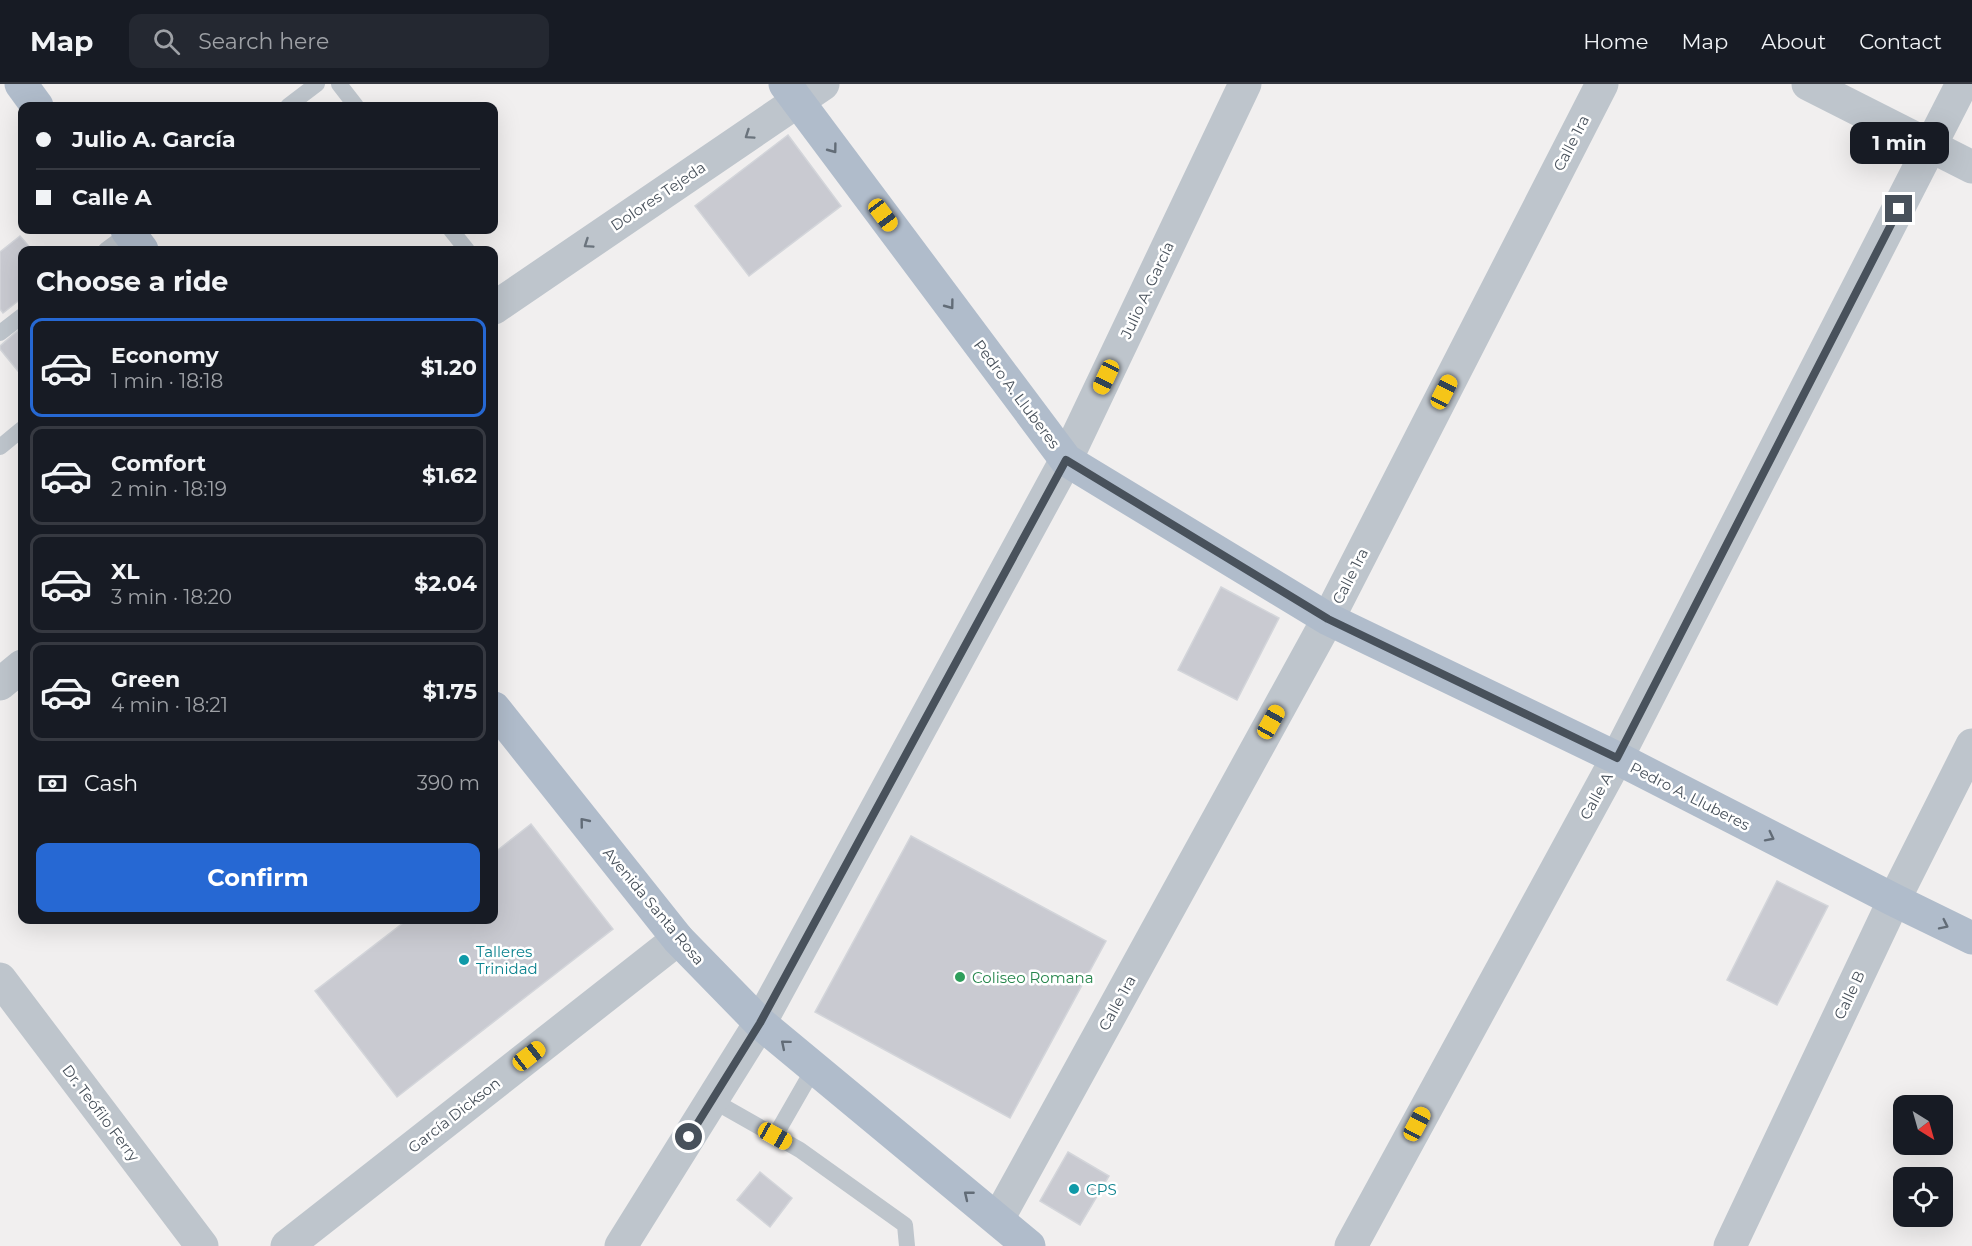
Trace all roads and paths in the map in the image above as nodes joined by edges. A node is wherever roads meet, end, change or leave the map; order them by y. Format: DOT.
graph roads {
  1 [pos="21,84"];
  2 [pos="317,84"];
  3 [pos="339,84"];
  4 [pos="1245,84"];
  5 [pos="1602,84"];
  6 [pos="1808,84"];
  7 [pos="1962,84"];
  8 [pos="802,90"];
  9 [pos="34,102"];
  10 [pos="293,102"];
  11 [pos="353,102"];
  12 [pos="1931,146"];
  13 [pos="1972,167"];
  14 [pos="454,234"];
  15 [pos="464,246"];
  16 [pos="498,296"];
  17 [pos="18,319"];
  18 [pos="0,333"];
  19 [pos="18,432"];
  20 [pos="0,447"];
  21 [pos="1066,460"];
  22 [pos="1328,619"];
  23 [pos="18,669"];
  24 [pos="0,684"];
  25 [pos="498,713"];
  26 [pos="1972,745"];
  27 [pos="1617,758"];
  28 [pos="1894,900"];
  29 [pos="1972,938"];
  30 [pos="678,939"];
  31 [pos="0,979"];
  32 [pos="760,1023"];
  33 [pos="814,1068"];
  34 [pos="712,1100"];
  35 [pos="775,1136"];
  36 [pos="998,1219"];
  37 [pos="202,1246"];
  38 [pos="287,1246"];
  39 [pos="621,1246"];
  40 [pos="907,1246"];
  41 [pos="1029,1246"];
  42 [pos="1351,1246"];
  43 [pos="1732,1246"];
  1 -- 9 [label="main road"];
  2 -- 10 [label="lane"];
  3 -- 11 [label="lane"];
  4 -- 21 [label="street, Julio A. García"];
  5 -- 22 [label="street, Calle 1ra"];
  6 -- 12 [label="street"];
  7 -- 12 [label="street, Calle A"];
  8 -- 16 [label="street, Dolores Tejeda, one-way"];
  8 -- 21 [label="main road, Pedro A. Lluberes, one-way"];
  12 -- 13 [label="street"];
  12 -- 27 [label="street, Calle A"];
  14 -- 15 [label="lane"];
  17 -- 18 [label="lane"];
  19 -- 20 [label="lane"];
  21 -- 22 [label="main road, Pedro A. Lluberes"];
  21 -- 32 [label="street, Julio A. García"];
  22 -- 27 [label="main road, Pedro A. Lluberes"];
  22 -- 36 [label="street, Calle 1ra"];
  23 -- 24 [label="street"];
  30 -- 25 [label="main road, Avenida Santa Rosa, one-way"];
  26 -- 28 [label="street, Calle B"];
  27 -- 28 [label="main road, Pedro A. Lluberes, one-way"];
  27 -- 42 [label="street, Calle A"];
  28 -- 29 [label="main road, Pedro A. Lluberes, one-way"];
  28 -- 43 [label="street, Calle B"];
  30 -- 32 [label="main road, Avenida Santa Rosa"];
  30 -- 38 [label="street, García Dickson"];
  31 -- 37 [label="street, Dr. Teófilo Ferry"];
  33 -- 32 [label="main road, Avenida Santa Rosa, one-way"];
  32 -- 34 [label="street, Julio A. García"];
  33 -- 35 [label="lane"];
  36 -- 33 [label="main road, Avenida Santa Rosa, one-way"];
  34 -- 35 [label="lane"];
  34 -- 39 [label="street, Julio A. García"];
  35 -- 40 [label="lane"];
  36 -- 41 [label="main road, Avenida Santa Rosa"];
}
